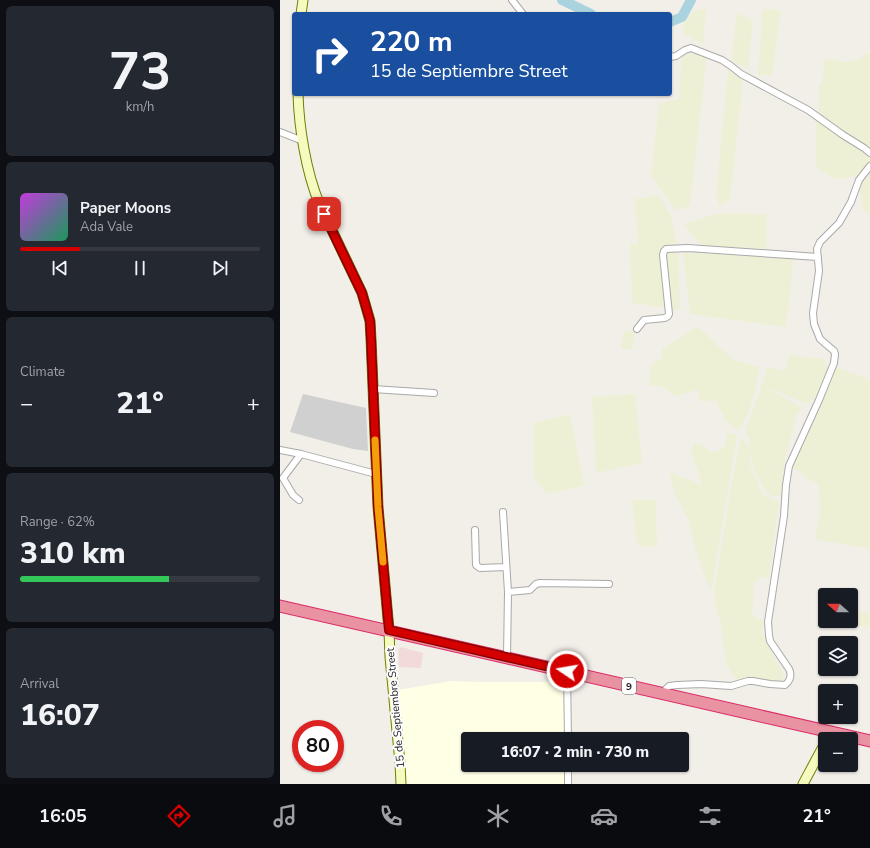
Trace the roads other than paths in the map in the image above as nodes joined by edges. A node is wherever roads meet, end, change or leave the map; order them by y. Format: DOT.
graph roads {
  1 [pos="303,0"];
  2 [pos="512,0"];
  3 [pos="301,12"];
  4 [pos="521,12"];
  5 [pos="672,57"];
  6 [pos="298,96"];
  7 [pos="280,132"];
  8 [pos="303,140"];
  9 [pos="870,153"];
  10 [pos="870,166"];
  11 [pos="818,257"];
  12 [pos="637,329"];
  13 [pos="373,389"];
  14 [pos="434,393"];
  15 [pos="280,450"];
  16 [pos="301,454"];
  17 [pos="292,468"];
  18 [pos="376,474"];
  19 [pos="282,478"];
  20 [pos="288,486"];
  21 [pos="299,500"];
  22 [pos="503,512"];
  23 [pos="475,530"];
  24 [pos="506,567"];
  25 [pos="609,584"];
  26 [pos="508,592"];
  27 [pos="280,606"];
  28 [pos="389,630"];
  29 [pos="507,658"];
  30 [pos="567,671"];
  31 [pos="663,694"];
  32 [pos="568,732"];
  33 [pos="818,733"];
  34 [pos="858,740"];
  35 [pos="870,741"];
  36 [pos="818,756"];
  37 [pos="568,772"];
  38 [pos="401,784"];
  39 [pos="568,784"];
  40 [pos="803,784"];
  1 -- 3 [label="street"];
  2 -- 4 [label="street"];
  5 -- 9 [label="street"];
  6 -- 8 [label="street, 15 de Septiembre Street"];
  7 -- 8 [label="street"];
  8 -- 13 [label="street, 15 de Septiembre Street"];
  10 -- 11 [label="street"];
  11 -- 12 [label="street"];
  11 -- 31 [label="street"];
  13 -- 14 [label="street"];
  13 -- 18 [label="street, 15 de Septiembre Street"];
  15 -- 16 [label="street"];
  16 -- 17 [label="street"];
  16 -- 18 [label="street"];
  17 -- 19 [label="street"];
  17 -- 20 [label="street"];
  18 -- 28 [label="street, 15 de Septiembre Street"];
  19 -- 20 [label="street"];
  20 -- 21 [label="street"];
  22 -- 24 [label="street"];
  23 -- 24 [label="street"];
  24 -- 26 [label="street"];
  25 -- 26 [label="street"];
  26 -- 29 [label="street"];
  27 -- 28 [label="highway, 9"];
  28 -- 29 [label="highway, 9"];
  28 -- 38 [label="street, 15 de Septiembre Street"];
  29 -- 30 [label="highway, 9"];
  30 -- 31 [label="highway, 9"];
  30 -- 32 [label="street"];
  31 -- 33 [label="highway, 9"];
  34 -- 35 [label="highway, 9"];
  36 -- 40 [label="street"];
  37 -- 39 [label="street"];
}
